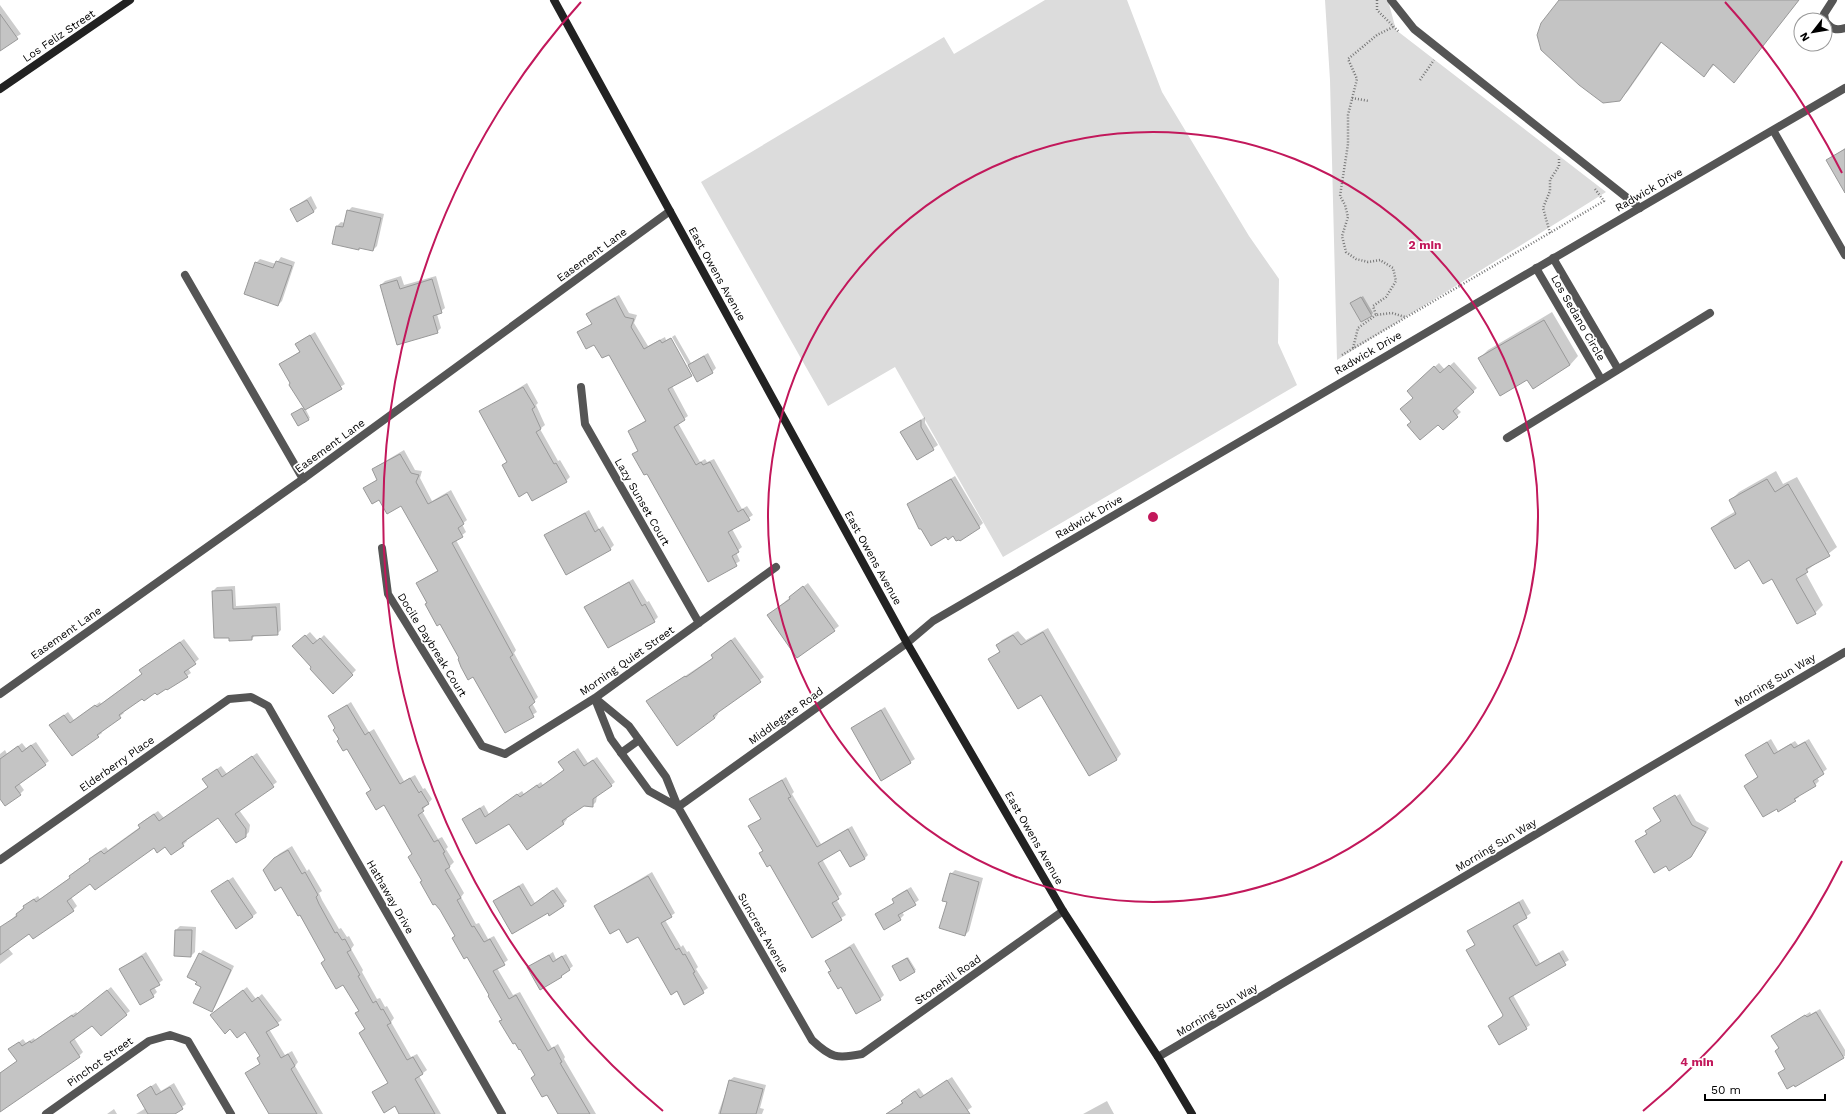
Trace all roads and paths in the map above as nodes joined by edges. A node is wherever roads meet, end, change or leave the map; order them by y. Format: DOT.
graph roads {
  1 [pos="130,0"];
  2 [pos="554,0"];
  3 [pos="1377,0"];
  4 [pos="1391,0"];
  5 [pos="1833,0"];
  6 [pos="1825,12"];
  7 [pos="1393,27"];
  8 [pos="1833,28"];
  9 [pos="1845,28"];
  10 [pos="1405,36"];
  11 [pos="1429,55"];
  12 [pos="1434,60"];
  13 [pos="1441,65"];
  14 [pos="1420,80"];
  15 [pos="1845,88"];
  16 [pos="0,89"];
  17 [pos="1352,98"];
  18 [pos="1369,101"];
  19 [pos="1773,130"];
  20 [pos="1553,154"];
  21 [pos="1559,158"];
  22 [pos="1565,161"];
  23 [pos="1592,186"];
  24 [pos="1640,208"];
  25 [pos="670,211"];
  26 [pos="1550,233"];
  27 [pos="1845,254"];
  28 [pos="1553,258"];
  29 [pos="1536,268"];
  30 [pos="185,275"];
  31 [pos="1710,313"];
  32 [pos="1376,315"];
  33 [pos="1405,317"];
  34 [pos="1353,348"];
  35 [pos="1342,355"];
  36 [pos="1618,369"];
  37 [pos="1601,379"];
  38 [pos="581,387"];
  39 [pos="1506,438"];
  40 [pos="302,479"];
  41 [pos="382,548"];
  42 [pos="776,567"];
  43 [pos="699,623"];
  44 [pos="907,643"];
  45 [pos="1845,652"];
  46 [pos="0,694"];
  47 [pos="252,697"];
  48 [pos="595,698"];
  49 [pos="639,740"];
  50 [pos="482,746"];
  51 [pos="621,753"];
  52 [pos="678,807"];
  53 [pos="0,860"];
  54 [pos="1063,911"];
  55 [pos="1158,1057"];
  56 [pos="842,1058"];
  57 [pos="46,1114"];
  58 [pos="231,1114"];
  59 [pos="502,1114"];
  60 [pos="1192,1114"];
  1 -- 16 [label="street, Los Feliz Street"];
  2 -- 25 [label="street, East Owens Avenue"];
  3 -- 7 [label="path"];
  4 -- 24 [label="street"];
  5 -- 6 [label="street"];
  7 -- 10 [label="path"];
  7 -- 17 [label="path"];
  8 -- 9 [label="street"];
  11 -- 12 [label="path"];
  12 -- 13 [label="path"];
  12 -- 14 [label="path"];
  15 -- 19 [label="street, Radwick Drive"];
  17 -- 18 [label="path"];
  17 -- 32 [label="path"];
  19 -- 24 [label="street, Radwick Drive"];
  19 -- 27 [label="street"];
  20 -- 21 [label="path"];
  21 -- 22 [label="path"];
  21 -- 26 [label="path"];
  23 -- 26 [label="path"];
  24 -- 28 [label="street, Radwick Drive"];
  25 -- 40 [label="street, Easement Lane"];
  25 -- 44 [label="street, East Owens Avenue"];
  26 -- 33 [label="path"];
  28 -- 29 [label="street, Radwick Drive"];
  28 -- 36 [label="street, Los Sedano Circle"];
  29 -- 37 [label="street, Los Sedano Circle"];
  29 -- 44 [label="street, Radwick Drive"];
  30 -- 40 [label="street"];
  31 -- 36 [label="street, Los Sedano Circle"];
  32 -- 33 [label="path"];
  32 -- 34 [label="path"];
  33 -- 34 [label="path"];
  34 -- 35 [label="path"];
  36 -- 37 [label="street, Los Sedano Circle"];
  37 -- 39 [label="street, Los Sedano Circle"];
  38 -- 43 [label="street, Lazy Sunset Court"];
  40 -- 46 [label="street, Easement Lane"];
  41 -- 50 [label="street, Docile Daybreak Court"];
  42 -- 43 [label="street, Morning Quiet Street"];
  43 -- 48 [label="street, Morning Quiet Street"];
  44 -- 52 [label="street, Middlegate Road"];
  44 -- 54 [label="street, East Owens Avenue"];
  45 -- 55 [label="street, Morning Sun Way"];
  47 -- 53 [label="street, Elderberry Place"];
  47 -- 59 [label="street, Hathaway Drive"];
  48 -- 49 [label="street, Suncrest Avenue"];
  48 -- 50 [label="street, Morning Quiet Street"];
  48 -- 51 [label="street"];
  49 -- 51 [label="street"];
  49 -- 52 [label="street, Suncrest Avenue"];
  51 -- 52 [label="street"];
  52 -- 56 [label="street, Suncrest Avenue"];
  54 -- 55 [label="street, East Owens Avenue"];
  54 -- 56 [label="street, Stonehill Road"];
  55 -- 60 [label="street, East Owens Avenue"];
  57 -- 58 [label="street, Pinchot Street"];
}
